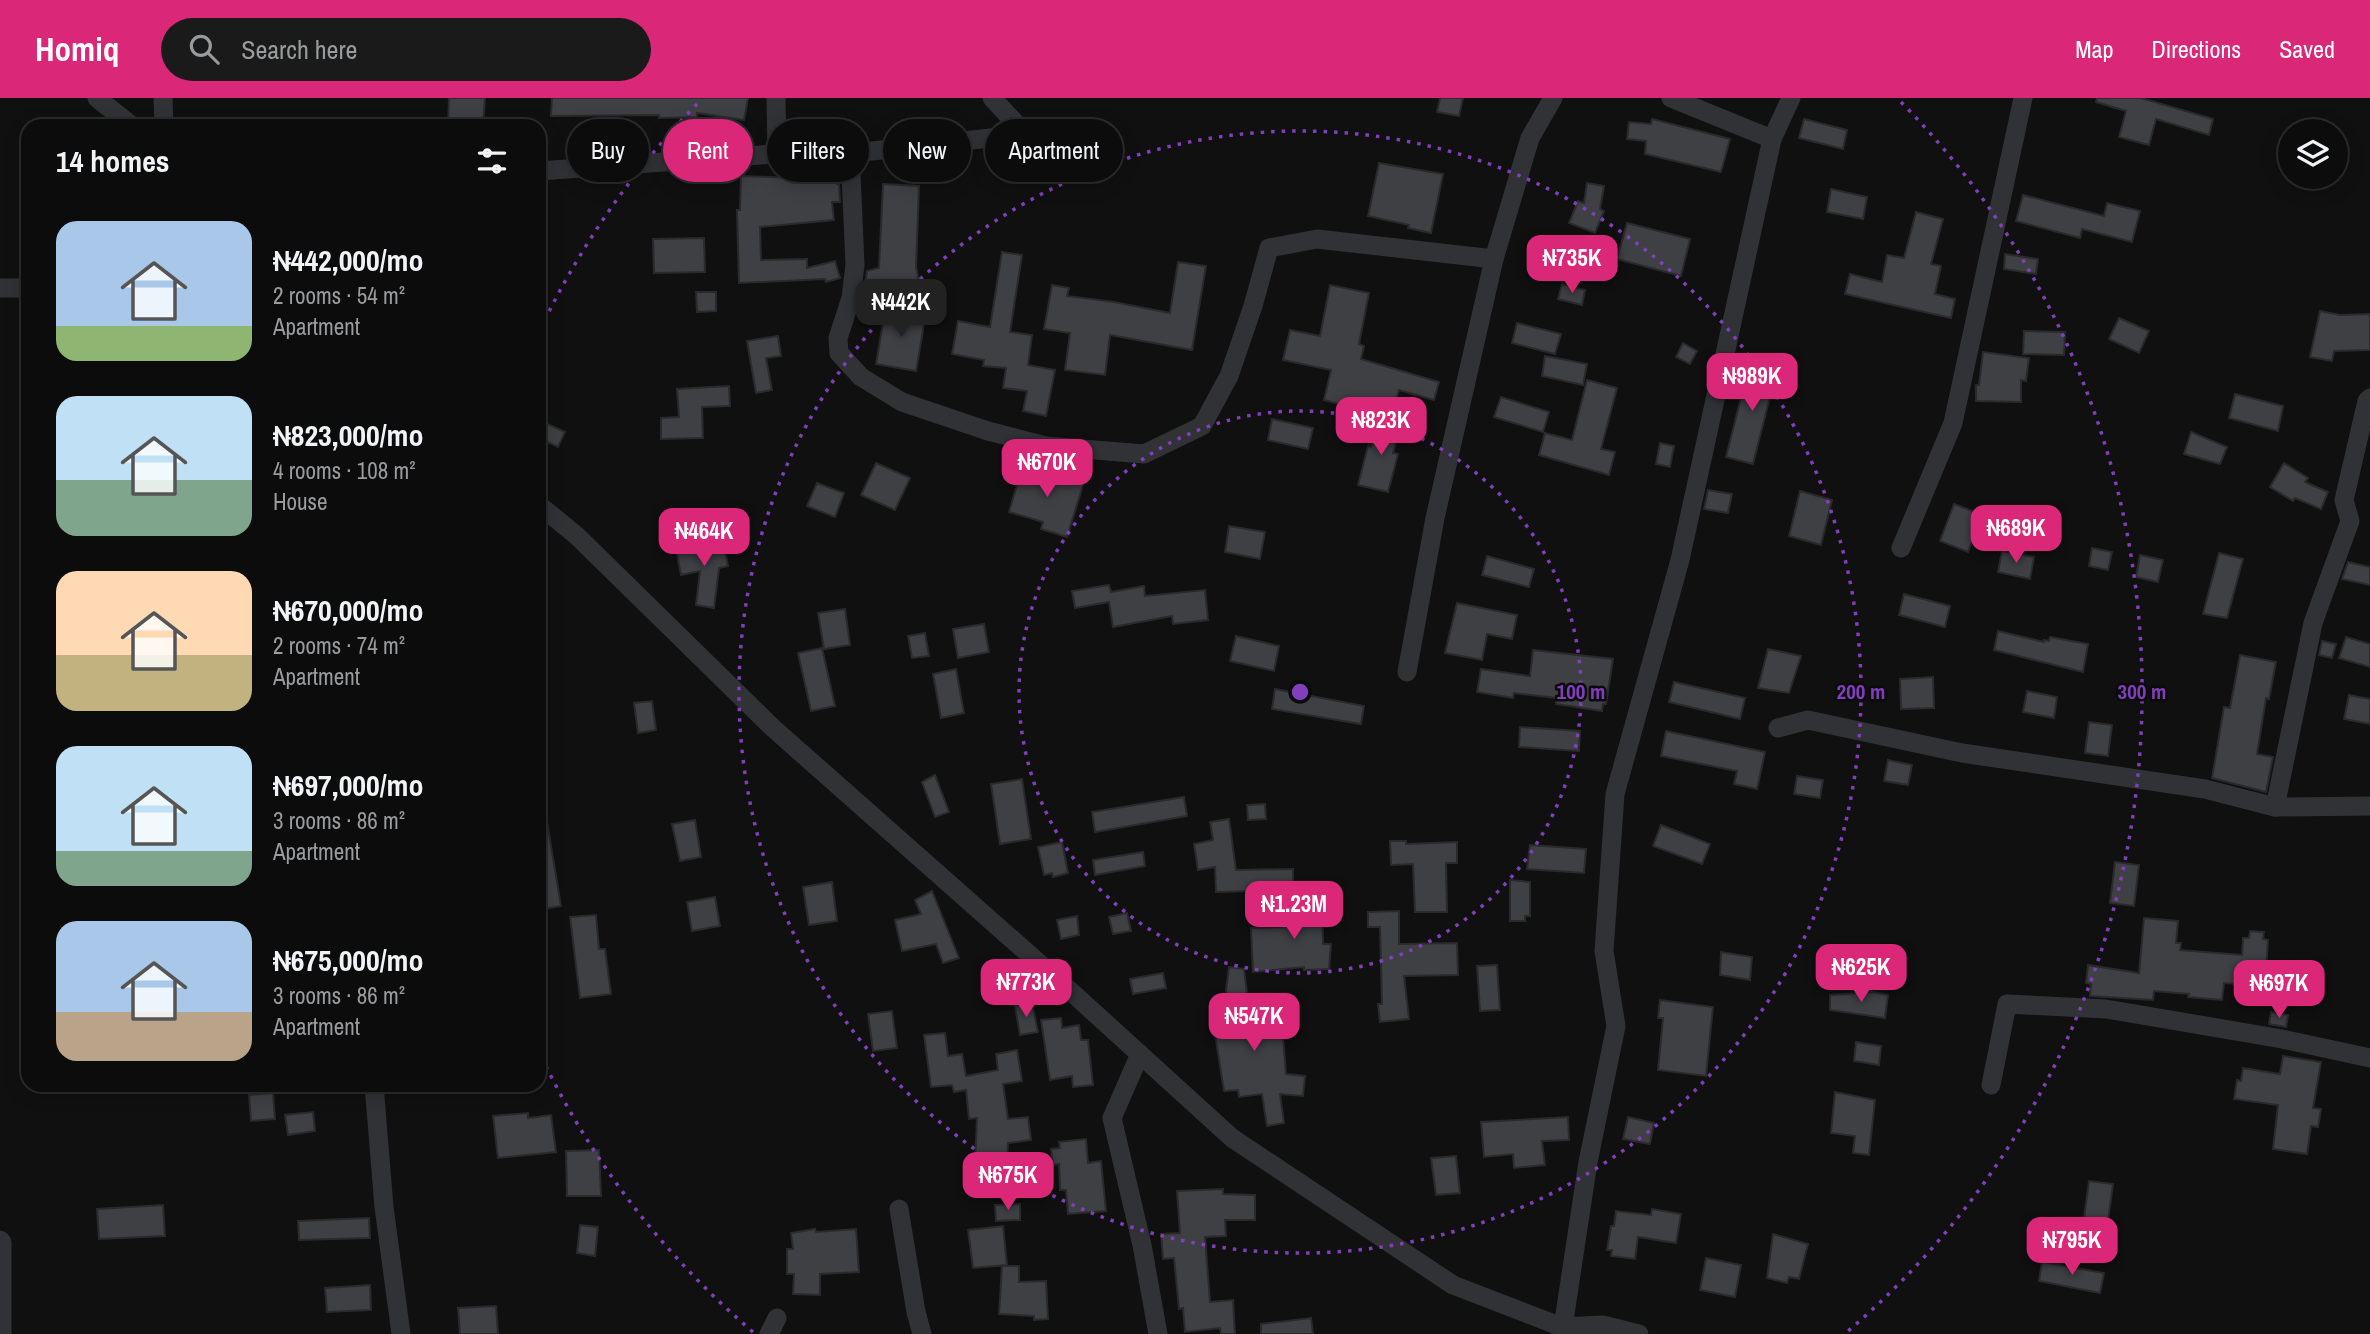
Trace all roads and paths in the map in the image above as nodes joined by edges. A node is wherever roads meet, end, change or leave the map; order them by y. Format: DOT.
graph roads {
  1 [pos="97,98"];
  2 [pos="163,98"];
  3 [pos="776,98"];
  4 [pos="992,98"];
  5 [pos="1553,98"];
  6 [pos="1671,98"];
  7 [pos="1791,98"];
  8 [pos="2023,98"];
  9 [pos="123,119"];
  10 [pos="164,119"];
  11 [pos="776,119"];
  12 [pos="1772,139"];
  13 [pos="869,151"];
  14 [pos="767,155"];
  15 [pos="546,170"];
  16 [pos="851,182"];
  17 [pos="1494,259"];
  18 [pos="0,288"];
  19 [pos="21,289"];
  20 [pos="2370,397"];
  21 [pos="546,511"];
  22 [pos="1900,548"];
  23 [pos="1407,672"];
  24 [pos="1778,728"];
  25 [pos="2370,806"];
  26 [pos="2275,807"];
  27 [pos="1140,1054"];
  28 [pos="2370,1058"];
  29 [pos="1992,1085"];
  30 [pos="375,1092"];
  31 [pos="899,1209"];
  32 [pos="0,1240"];
  33 [pos="1562,1330"];
  34 [pos="2,1334"];
  35 [pos="401,1334"];
  36 [pos="922,1334"];
  37 [pos="1158,1334"];
  38 [pos="1639,1334"];
  1 -- 9 [label="street"];
  2 -- 10 [label="street"];
  3 -- 11 [label="street"];
  4 -- 13 [label="street"];
  5 -- 17 [label="street"];
  6 -- 12 [label="street"];
  7 -- 12 [label="street"];
  8 -- 22 [label="street"];
  12 -- 33 [label="street"];
  14 -- 15 [label="street"];
  16 -- 17 [label="street"];
  17 -- 23 [label="street"];
  18 -- 19 [label="street"];
  20 -- 26 [label="street"];
  21 -- 27 [label="street"];
  24 -- 26 [label="street"];
  25 -- 26 [label="street"];
  27 -- 33 [label="street"];
  27 -- 37 [label="street"];
  28 -- 29 [label="street"];
  30 -- 35 [label="street"];
  31 -- 36 [label="street"];
  32 -- 34 [label="street"];
  33 -- 38 [label="street"];
}
